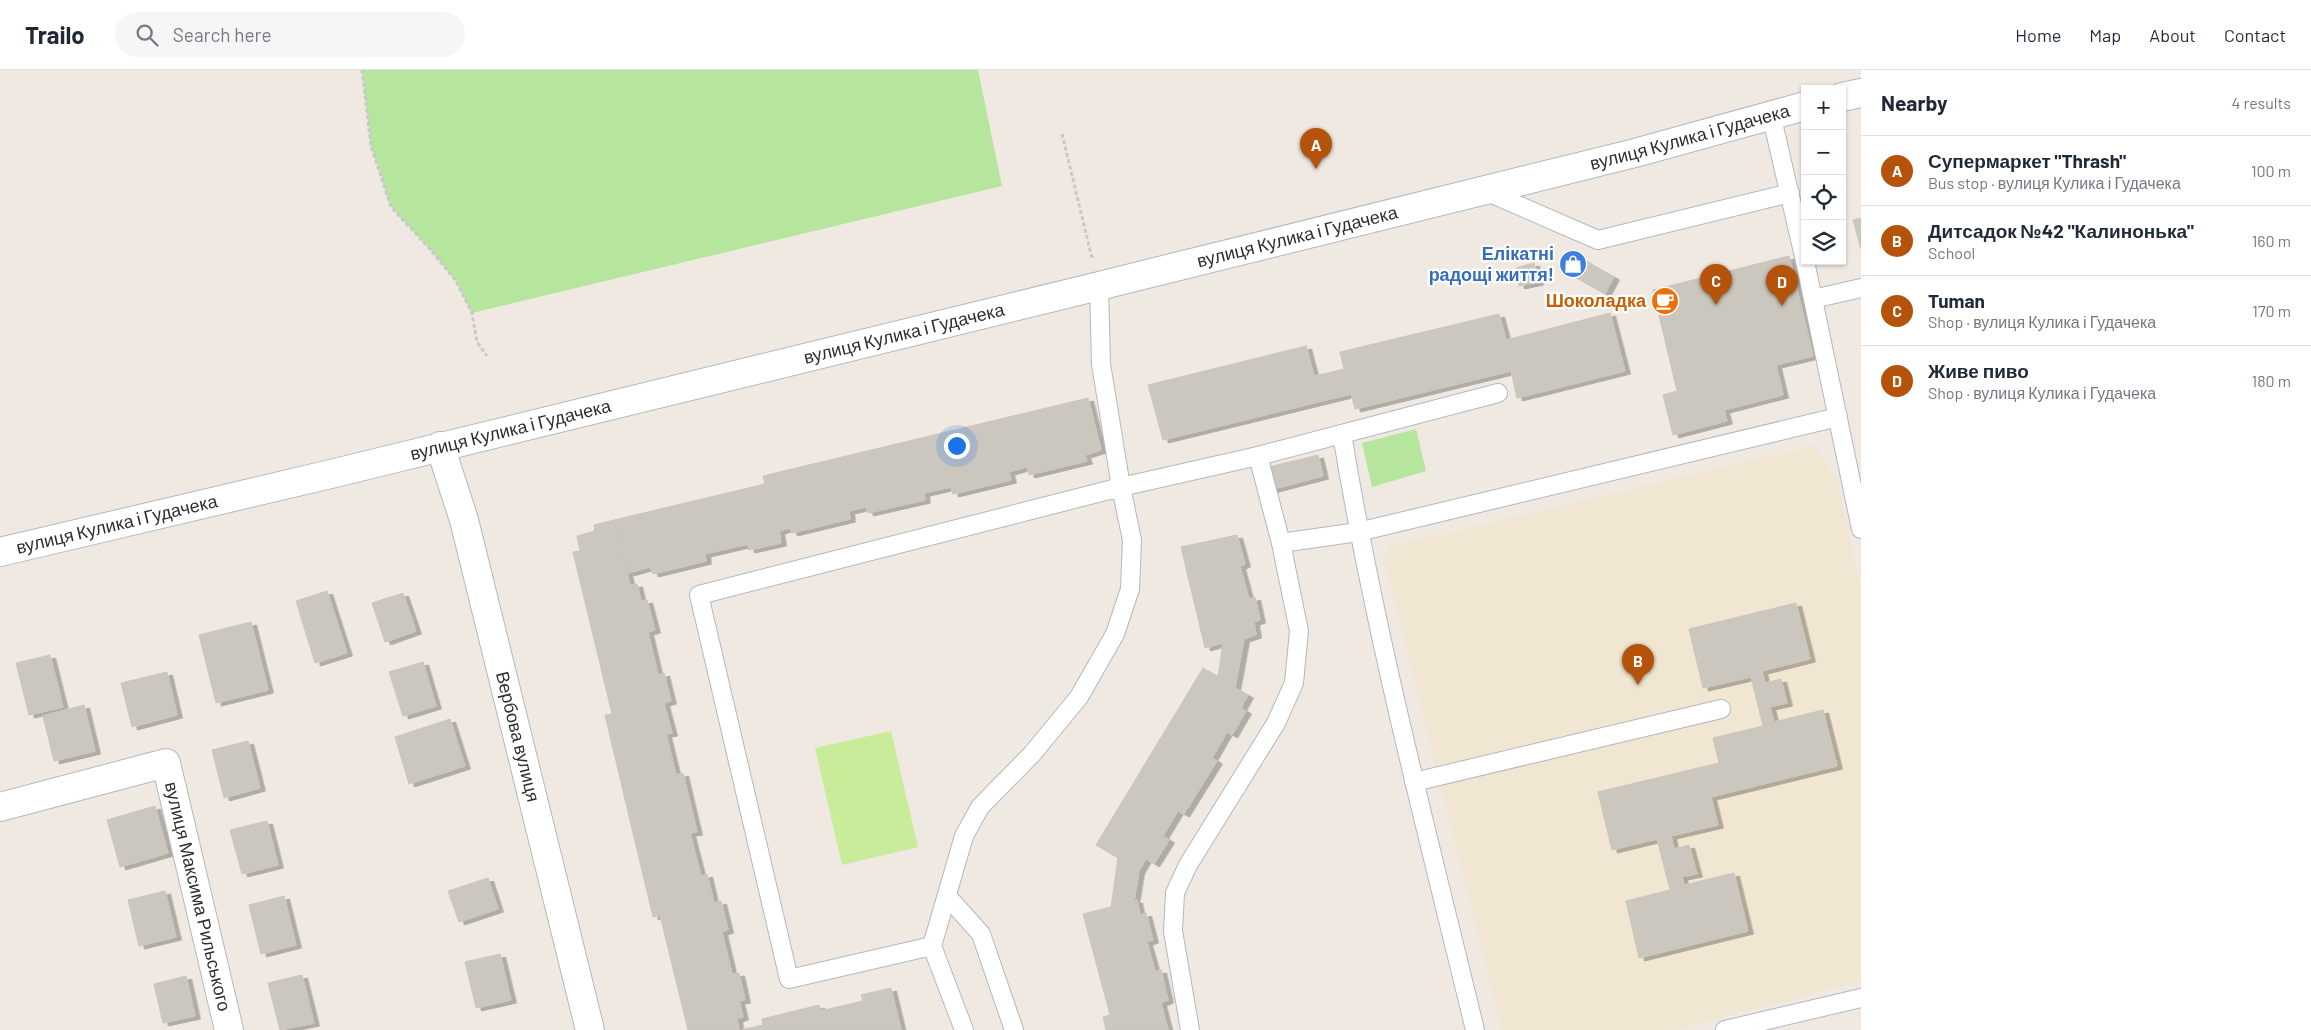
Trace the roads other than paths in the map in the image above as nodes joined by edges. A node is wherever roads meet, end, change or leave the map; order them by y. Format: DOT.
graph roads {
  1 [pos="1861,93"];
  2 [pos="1846,96"];
  3 [pos="1801,107"];
  4 [pos="1771,114"];
  5 [pos="1482,190"];
  6 [pos="1790,193"];
  7 [pos="1801,243"];
  8 [pos="1806,265"];
  9 [pos="1099,286"];
  10 [pos="1861,288"];
  11 [pos="1813,299"];
  12 [pos="1498,393"];
  13 [pos="1838,417"];
  14 [pos="1342,434"];
  15 [pos="440,446"];
  16 [pos="1258,456"];
  17 [pos="1121,487"];
  18 [pos="1861,529"];
  19 [pos="1358,532"];
  20 [pos="1281,544"];
  21 [pos="0,552"];
  22 [pos="1721,709"];
  23 [pos="1414,782"];
  24 [pos="0,807"];
  25 [pos="947,896"];
  26 [pos="932,946"];
  27 [pos="1861,998"];
  28 [pos="229,1030"];
  29 [pos="590,1030"];
  30 [pos="964,1030"];
  31 [pos="1014,1030"];
  32 [pos="1190,1030"];
  33 [pos="1475,1030"];
  34 [pos="1725,1030"];
  1 -- 2 [label="main road"];
  3 -- 4 [label="main road, вулиця Кулика і Гудачека"];
  4 -- 5 [label="main road, вулиця Кулика і Гудачека"];
  4 -- 6 [label="lane"];
  5 -- 6 [label="lane"];
  5 -- 9 [label="main road, вулиця Кулика і Гудачека"];
  6 -- 7 [label="lane"];
  8 -- 11 [label="lane"];
  9 -- 15 [label="main road, вулиця Кулика і Гудачека"];
  9 -- 17 [label="lane"];
  10 -- 11 [label="lane"];
  11 -- 13 [label="lane"];
  12 -- 14 [label="lane"];
  13 -- 18 [label="lane"];
  13 -- 19 [label="lane"];
  14 -- 16 [label="lane"];
  14 -- 19 [label="lane"];
  15 -- 21 [label="main road, вулиця Кулика і Гудачека"];
  15 -- 29 [label="main road, Вербова вулиця"];
  16 -- 17 [label="lane"];
  16 -- 20 [label="lane"];
  17 -- 25 [label="lane"];
  17 -- 26 [label="lane"];
  19 -- 20 [label="lane"];
  19 -- 23 [label="lane"];
  20 -- 32 [label="lane"];
  22 -- 23 [label="lane"];
  23 -- 33 [label="lane"];
  24 -- 28 [label="main road, вулиця Максима Рильського"];
  25 -- 26 [label="lane"];
  25 -- 31 [label="lane"];
  26 -- 30 [label="lane"];
  27 -- 34 [label="lane"];
}
